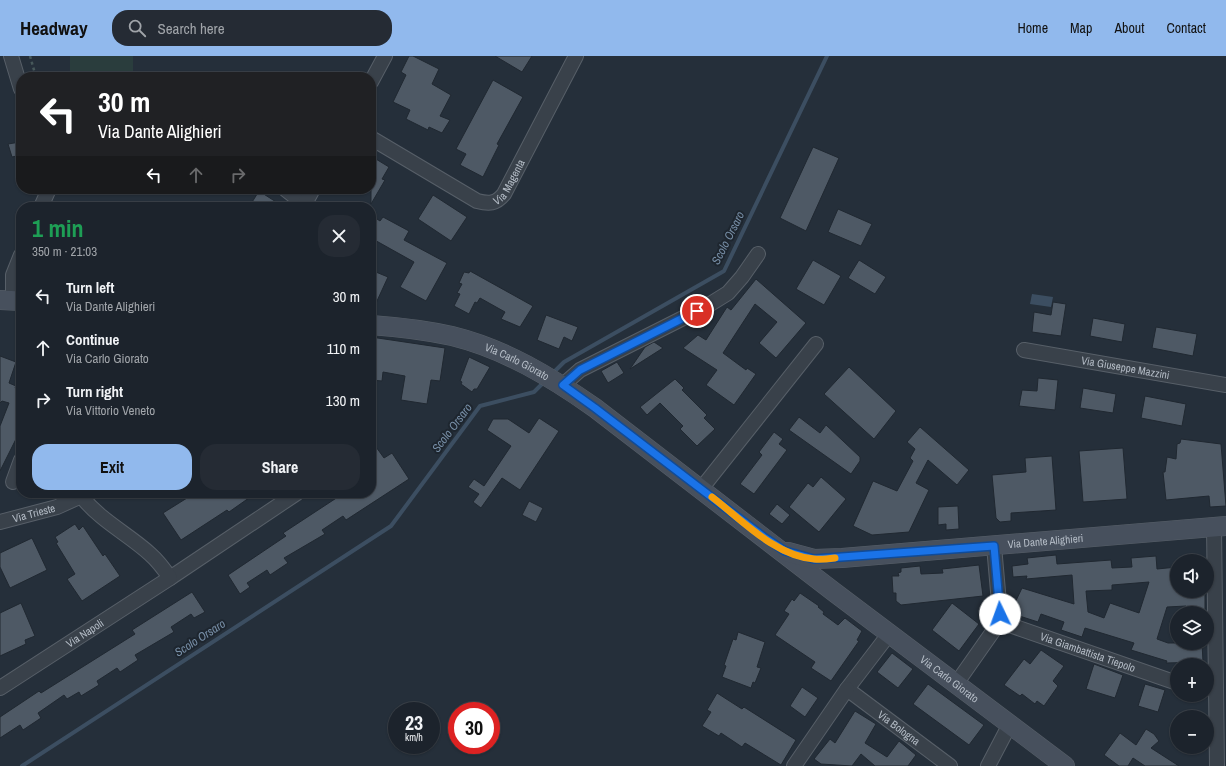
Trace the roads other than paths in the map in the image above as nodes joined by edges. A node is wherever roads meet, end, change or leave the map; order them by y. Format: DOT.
graph roads {
  1 [pos="11,56"];
  2 [pos="385,56"];
  3 [pos="576,56"];
  4 [pos="16,72"];
  5 [pos="376,73"];
  6 [pos="376,141"];
  7 [pos="290,194"];
  8 [pos="299,202"];
  9 [pos="758,254"];
  10 [pos="16,268"];
  11 [pos="11,301"];
  12 [pos="376,325"];
  13 [pos="816,344"];
  14 [pos="1024,350"];
  15 [pos="560,384"];
  16 [pos="1226,385"];
  17 [pos="16,474"];
  18 [pos="13,482"];
  19 [pos="701,489"];
  20 [pos="78,498"];
  21 [pos="86,498"];
  22 [pos="289,498"];
  23 [pos="0,522"];
  24 [pos="1220,527"];
  25 [pos="772,544"];
  26 [pos="994,546"];
  27 [pos="842,558"];
  28 [pos="814,559"];
  29 [pos="170,578"];
  30 [pos="834,592"];
  31 [pos="998,621"];
  32 [pos="889,634"];
  33 [pos="1214,658"];
  34 [pos="1170,681"];
  35 [pos="956,684"];
  36 [pos="0,688"];
  37 [pos="847,689"];
  38 [pos="1212,702"];
  39 [pos="1010,724"];
  40 [pos="794,766"];
  41 [pos="950,766"];
  42 [pos="988,766"];
  43 [pos="1065,766"];
  44 [pos="1217,766"];
  1 -- 4 [label="street"];
  2 -- 5 [label="street"];
  3 -- 6 [label="street, Via Magenta"];
  7 -- 8 [label="street"];
  9 -- 15 [label="street"];
  10 -- 11 [label="street"];
  12 -- 15 [label="street, Via Carlo Giorato"];
  13 -- 19 [label="street"];
  14 -- 16 [label="street, Via Giuseppe Mazzini"];
  15 -- 19 [label="street, Via Carlo Giorato"];
  17 -- 18 [label="street"];
  19 -- 25 [label="street, Via Carlo Giorato"];
  20 -- 23 [label="street, Via Trieste"];
  21 -- 29 [label="street"];
  22 -- 29 [label="street, Via Napoli"];
  24 -- 26 [label="street, Via Dante Alighieri"];
  24 -- 33 [label="street"];
  25 -- 28 [label="street, Via Dante Alighieri"];
  25 -- 30 [label="street, Via Carlo Giorato"];
  26 -- 27 [label="street, Via Dante Alighieri"];
  26 -- 31 [label="street"];
  27 -- 28 [label="street, Via Dante Alighieri"];
  27 -- 30 [label="street"];
  28 -- 30 [label="street, Via Carlo Giorato"];
  29 -- 36 [label="street, Via Napoli"];
  30 -- 32 [label="street, Via Carlo Giorato"];
  31 -- 34 [label="street, Via Giambattista Tiepolo"];
  31 -- 35 [label="street"];
  32 -- 35 [label="street, Via Carlo Giorato"];
  32 -- 37 [label="street"];
  35 -- 39 [label="street, Via Carlo Giorato"];
  37 -- 40 [label="street"];
  37 -- 41 [label="street, Via Bologna"];
  38 -- 44 [label="street"];
  39 -- 42 [label="street"];
  39 -- 43 [label="street, Via Carlo Giorato"];
}
